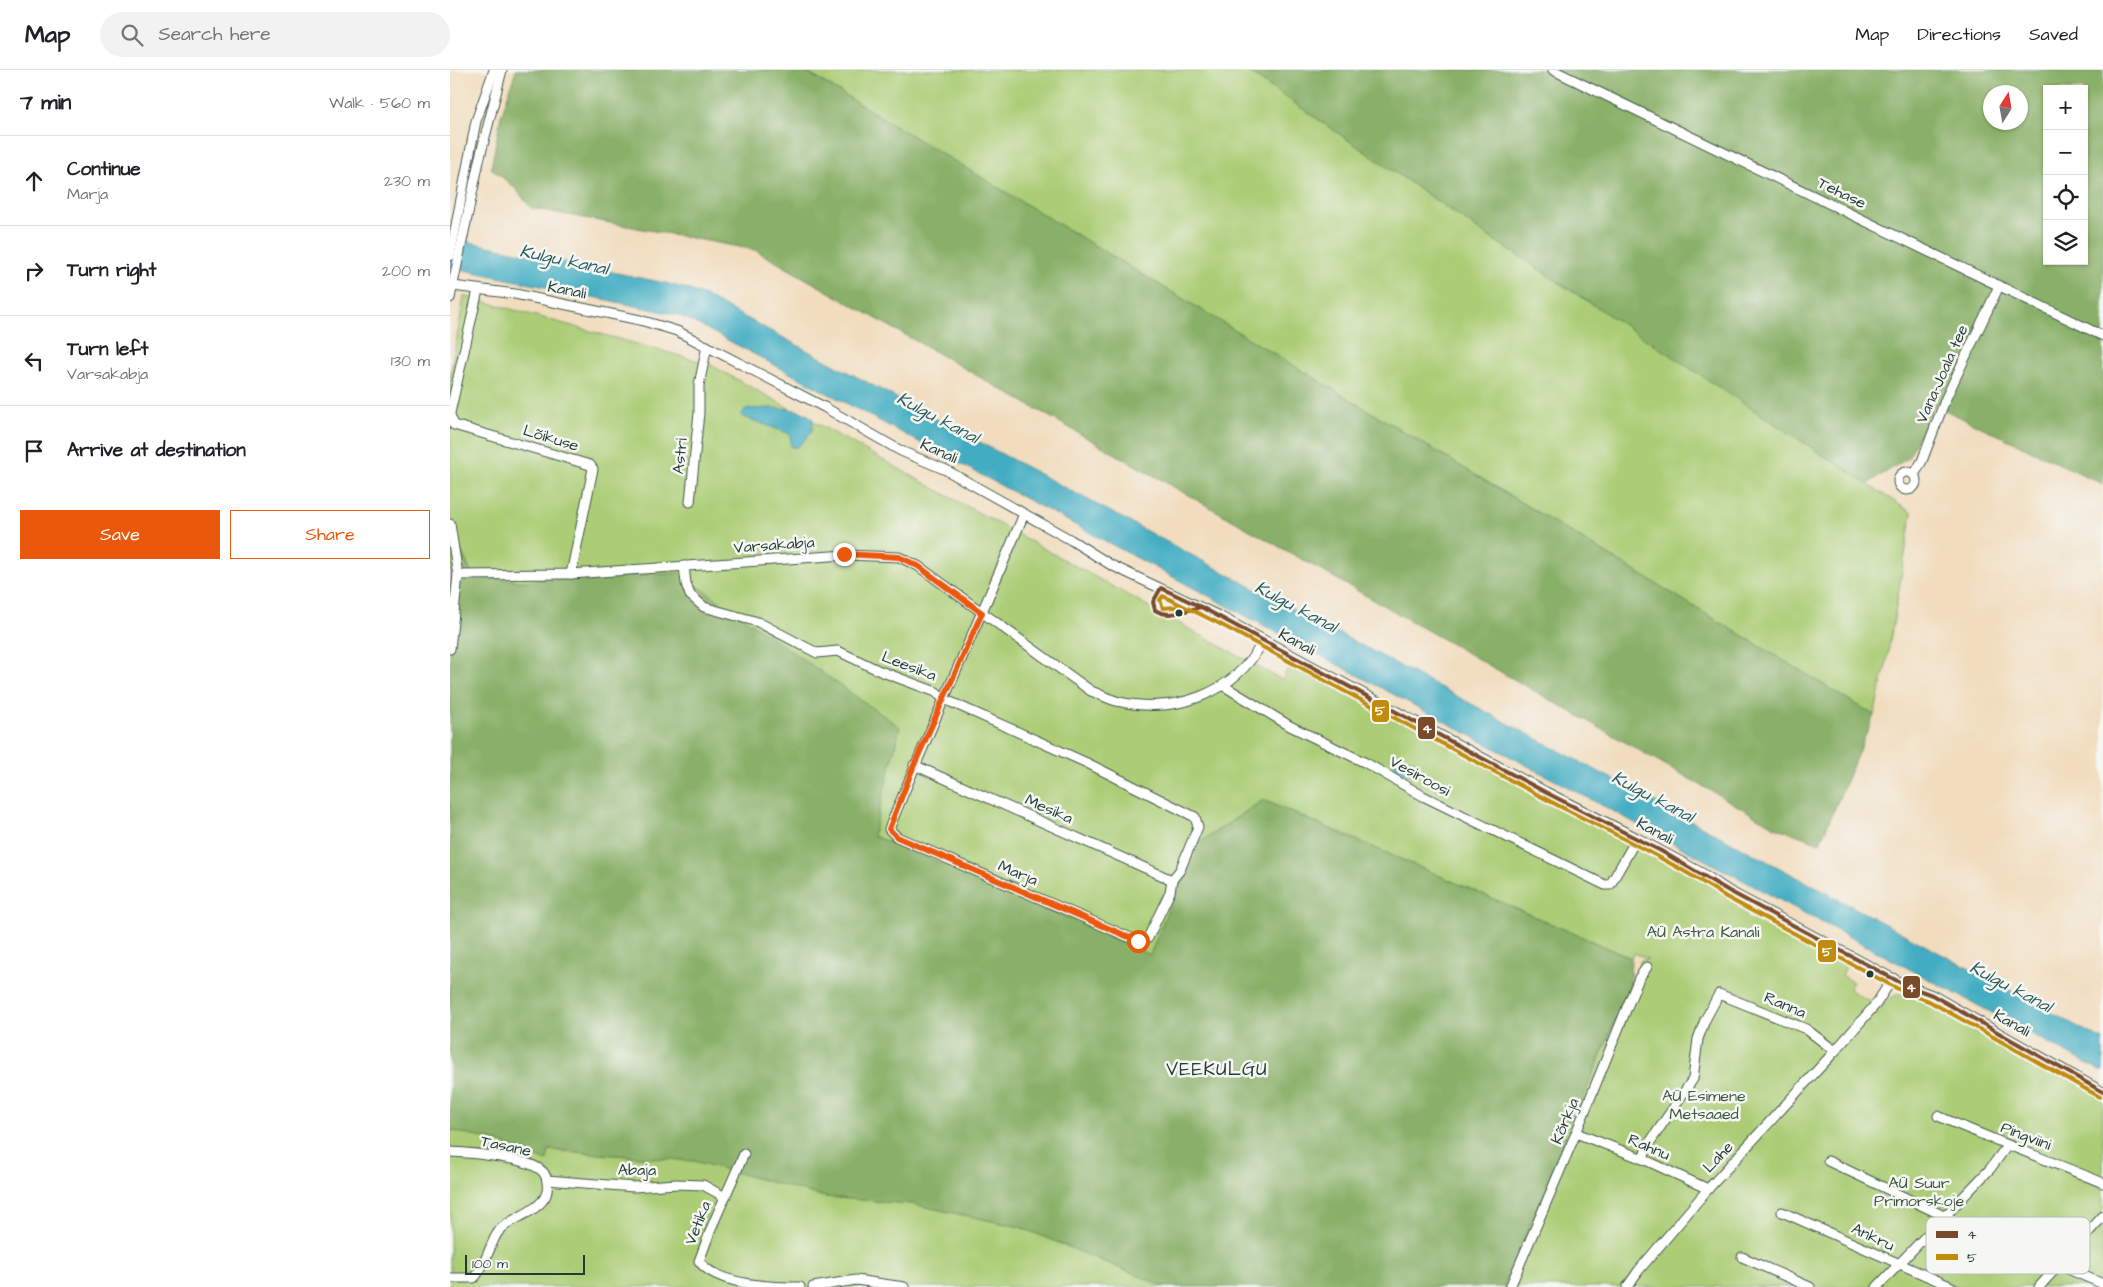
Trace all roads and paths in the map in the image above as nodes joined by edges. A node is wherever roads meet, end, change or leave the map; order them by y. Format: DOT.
graph roads {
  1 [pos="494,70"];
  2 [pos="502,70"];
  3 [pos="1553,70"];
  4 [pos="1569,74"];
  5 [pos="461,224"];
  6 [pos="450,256"];
  7 [pos="453,284"];
  8 [pos="1999,286"];
  9 [pos="478,290"];
  10 [pos="450,298"];
  11 [pos="2103,336"];
  12 [pos="706,346"];
  13 [pos="450,414"];
  14 [pos="1914,475"];
  15 [pos="690,502"];
  16 [pos="1024,514"];
  17 [pos="450,524"];
  18 [pos="684,566"];
  19 [pos="571,574"];
  20 [pos="458,576"];
  21 [pos="982,613"];
  22 [pos="1263,641"];
  23 [pos="450,649"];
  24 [pos="1224,686"];
  25 [pos="944,699"];
  26 [pos="914,765"];
  27 [pos="1637,838"];
  28 [pos="1172,880"];
  29 [pos="1647,967"];
  30 [pos="1893,978"];
  31 [pos="1835,1052"];
  32 [pos="2103,1092"];
  33 [pos="1938,1116"];
  34 [pos="1576,1133"];
  35 [pos="2007,1146"];
  36 [pos="450,1152"];
  37 [pos="744,1154"];
  38 [pos="1643,1159"];
  39 [pos="1828,1161"];
  40 [pos="547,1180"];
  41 [pos="2103,1183"];
  42 [pos="1708,1189"];
  43 [pos="725,1197"];
  44 [pos="1782,1212"];
  45 [pos="1944,1216"];
  46 [pos="2103,1216"];
  47 [pos="2090,1231"];
  48 [pos="1926,1235"];
  49 [pos="1742,1257"];
  50 [pos="1898,1265"];
  51 [pos="2051,1274"];
  52 [pos="2082,1274"];
  53 [pos="450,1278"];
  54 [pos="2103,1284"];
  55 [pos="800,1287"];
  56 [pos="812,1287"];
  57 [pos="904,1287"];
  58 [pos="1510,1287"];
  59 [pos="1627,1287"];
  60 [pos="1810,1287"];
  61 [pos="1876,1287"];
  62 [pos="1952,1287"];
  63 [pos="2039,1287"];
  1 -- 5 [label="street"];
  2 -- 5 [label="street"];
  3 -- 4 [label="street, Tehase"];
  4 -- 8 [label="street, Tehase"];
  5 -- 6 [label="street"];
  5 -- 7 [label="street"];
  7 -- 9 [label="street, Kanali"];
  7 -- 10 [label="street"];
  8 -- 11 [label="street, Tehase"];
  8 -- 14 [label="street, Vana-Joala tee"];
  9 -- 12 [label="street, Kanali"];
  9 -- 13 [label="street"];
  12 -- 15 [label="street, Astri"];
  12 -- 16 [label="street, Kanali"];
  13 -- 19 [label="street, Lõikuse"];
  16 -- 21 [label="street"];
  16 -- 22 [label="street, Kanali"];
  17 -- 20 [label="street"];
  18 -- 19 [label="street, Varsakabja"];
  18 -- 21 [label="street, Varsakabja"];
  18 -- 25 [label="street, Leesika"];
  19 -- 20 [label="street, Varsakabja"];
  20 -- 23 [label="street"];
  21 -- 24 [label="street, Varsakabja"];
  21 -- 25 [label="street"];
  22 -- 24 [label="street"];
  22 -- 27 [label="street, Kanali"];
  24 -- 27 [label="street, Vesiroosi"];
  25 -- 26 [label="street"];
  25 -- 28 [label="street, Leesika"];
  26 -- 28 [label="street, Mesika"];
  26 -- 28 [label="street, Marja"];
  27 -- 30 [label="street, Kanali"];
  29 -- 34 [label="street, Kõrkja"];
  30 -- 31 [label="street, Lahe"];
  30 -- 32 [label="street, Kanali"];
  31 -- 38 [label="street, Ranna"];
  31 -- 42 [label="street, Lahe"];
  33 -- 35 [label="street, Pingviini"];
  34 -- 38 [label="street, Rahnu"];
  34 -- 58 [label="street, Kõrkja"];
  35 -- 41 [label="street, Pingviini"];
  35 -- 45 [label="street"];
  36 -- 40 [label="street, Tasane"];
  37 -- 43 [label="street, Vetika"];
  38 -- 42 [label="street, Rahnu"];
  39 -- 45 [label="street"];
  40 -- 43 [label="street, Abaja"];
  40 -- 53 [label="street"];
  42 -- 59 [label="street, Lahe"];
  43 -- 55 [label="street, Vetika"];
  44 -- 50 [label="street, Ankru"];
  46 -- 47 [label="street"];
  48 -- 50 [label="street"];
  49 -- 60 [label="street"];
  50 -- 61 [label="street"];
  50 -- 62 [label="street, Ankru"];
  51 -- 63 [label="street"];
  52 -- 54 [label="street"];
  56 -- 57 [label="street"];
}
